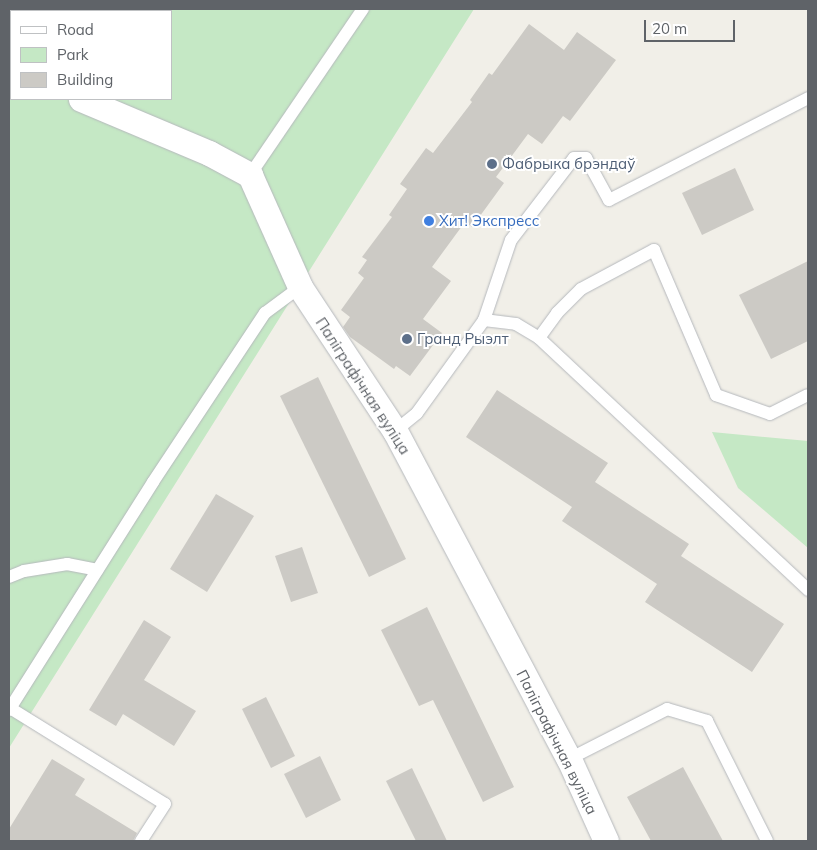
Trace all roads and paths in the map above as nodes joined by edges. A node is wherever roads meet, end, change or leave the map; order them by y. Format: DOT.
graph roads {
  1 [pos="363,9"];
  2 [pos="808,98"];
  3 [pos="83,100"];
  4 [pos="250,175"];
  5 [pos="300,288"];
  6 [pos="484,320"];
  7 [pos="539,338"];
  8 [pos="808,395"];
  9 [pos="395,431"];
  10 [pos="98,570"];
  11 [pos="9,577"];
  12 [pos="808,590"];
  13 [pos="9,709"];
  14 [pos="568,760"];
  15 [pos="141,841"];
  16 [pos="606,841"];
  17 [pos="767,841"];
  1 -- 4 [label="lane"];
  2 -- 6 [label="lane"];
  3 -- 4 [label="street"];
  4 -- 5 [label="street, Паліграфічная вуліца"];
  5 -- 9 [label="street, Паліграфічная вуліца"];
  5 -- 10 [label="lane"];
  6 -- 7 [label="lane"];
  6 -- 9 [label="lane"];
  7 -- 8 [label="lane"];
  7 -- 12 [label="lane"];
  9 -- 14 [label="street, Паліграфічная вуліца"];
  10 -- 11 [label="lane"];
  10 -- 13 [label="lane"];
  13 -- 15 [label="lane"];
  14 -- 16 [label="street, Паліграфічная вуліца"];
  14 -- 17 [label="lane"];
}
